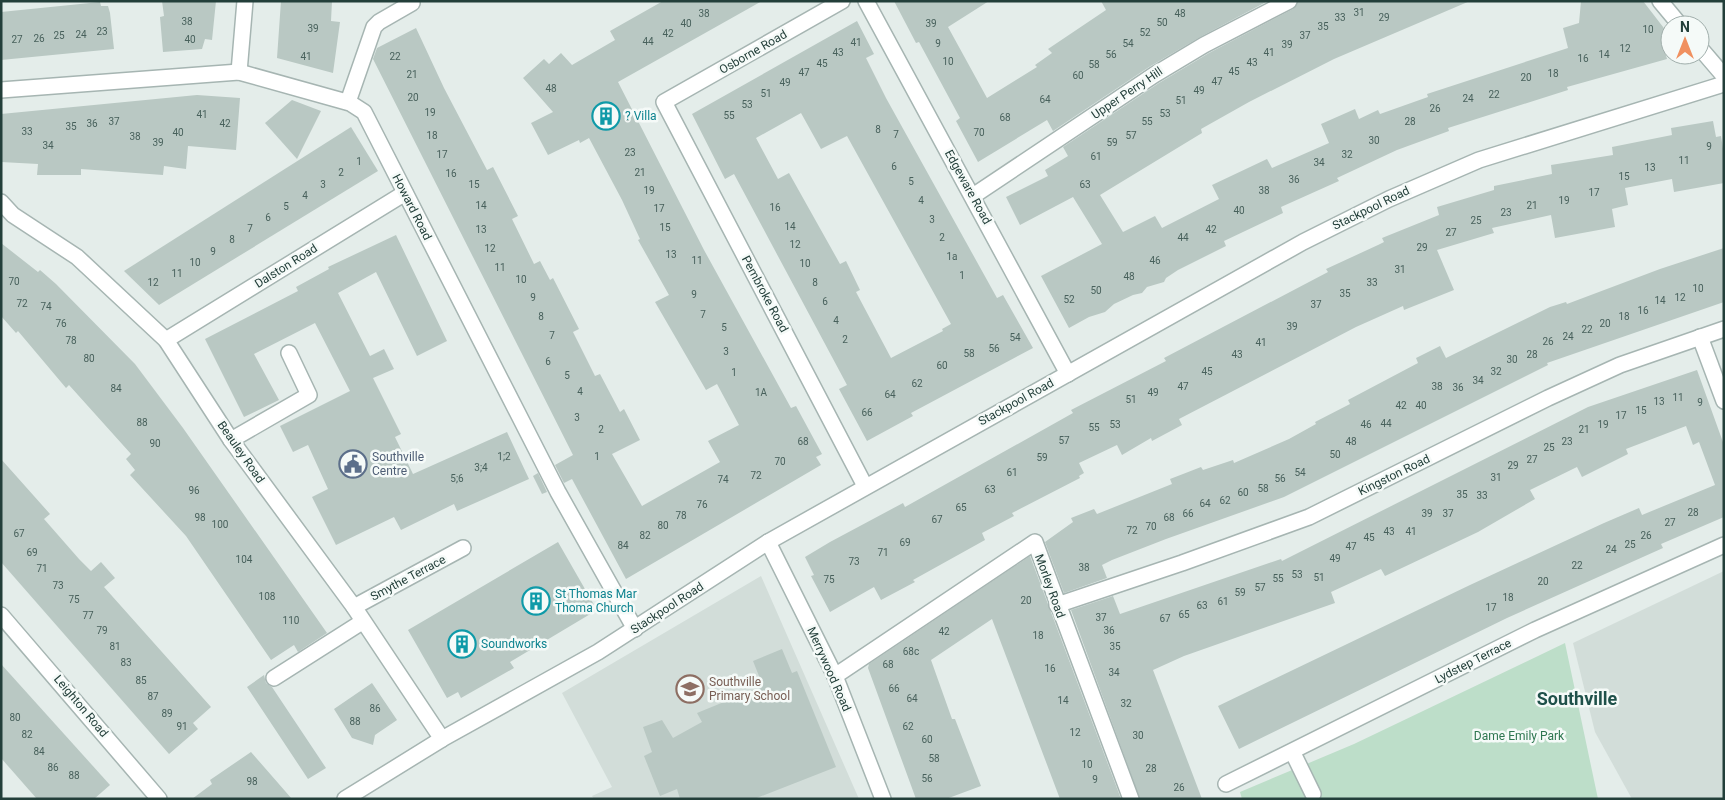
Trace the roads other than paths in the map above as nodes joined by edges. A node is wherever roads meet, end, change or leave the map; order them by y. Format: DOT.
graph roads {
  1 [pos="245,1"];
  2 [pos="842,1"];
  3 [pos="866,1"];
  4 [pos="1288,1"];
  5 [pos="1660,1"];
  6 [pos="412,3"];
  7 [pos="1672,15"];
  8 [pos="1710,60"];
  9 [pos="239,72"];
  10 [pos="1724,76"];
  11 [pos="1724,84"];
  12 [pos="1,90"];
  13 [pos="348,102"];
  14 [pos="664,102"];
  15 [pos="405,193"];
  16 [pos="973,196"];
  17 [pos="1,202"];
  18 [pos="1724,329"];
  19 [pos="1700,337"];
  20 [pos="166,340"];
  21 [pos="289,353"];
  22 [pos="1068,374"];
  23 [pos="1724,401"];
  24 [pos="231,440"];
  25 [pos="865,486"];
  26 [pos="768,542"];
  27 [pos="1724,544"];
  28 [pos="463,548"];
  29 [pos="1057,605"];
  30 [pos="354,607"];
  31 [pos="1,615"];
  32 [pos="362,622"];
  33 [pos="635,629"];
  34 [pos="835,676"];
  35 [pos="274,678"];
  36 [pos="442,740"];
  37 [pos="1293,753"];
  38 [pos="1226,784"];
  39 [pos="1312,794"];
  40 [pos="159,799"];
  41 [pos="345,799"];
  42 [pos="883,799"];
  43 [pos="1131,799"];
  1 -- 9 [label="street"];
  2 -- 14 [label="street, Osborne Road"];
  3 -- 16 [label="street, Edgeware Road"];
  4 -- 16 [label="street, Upper Perry Hill"];
  5 -- 7 [label="street"];
  6 -- 13 [label="street"];
  8 -- 10 [label="street"];
  9 -- 12 [label="street, Howard Road"];
  9 -- 13 [label="street, Howard Road"];
  11 -- 22 [label="street, Stackpool Road"];
  13 -- 15 [label="street, Howard Road"];
  14 -- 25 [label="street, Pembroke Road"];
  15 -- 20 [label="street, Dalston Road"];
  15 -- 33 [label="street, Howard Road"];
  16 -- 22 [label="street, Edgeware Road"];
  17 -- 20 [label="street, Beauley Road"];
  18 -- 19 [label="street, Kingston Road"];
  19 -- 23 [label="street"];
  19 -- 29 [label="street, Kingston Road"];
  20 -- 24 [label="street, Beauley Road"];
  21 -- 24 [label="street"];
  22 -- 25 [label="street, Stackpool Road"];
  24 -- 30 [label="street, Beauley Road"];
  25 -- 26 [label="street, Stackpool Road"];
  26 -- 33 [label="street, Stackpool Road"];
  26 -- 34 [label="street, Merrywood Road"];
  27 -- 37 [label="street, Lydstep Terrace"];
  28 -- 30 [label="street, Smythe Terrace"];
  29 -- 34 [label="street, Morley Road"];
  29 -- 43 [label="street, Morley Road"];
  30 -- 32 [label="street, Beauley Road"];
  31 -- 40 [label="street, Leighton Road"];
  32 -- 35 [label="street"];
  32 -- 36 [label="street, Beauley Road"];
  33 -- 36 [label="street, Stackpool Road"];
  34 -- 42 [label="street, Merrywood Road"];
  36 -- 41 [label="street, Stackpool Road"];
  37 -- 38 [label="street, Lydstep Terrace"];
  37 -- 39 [label="street"];
}
